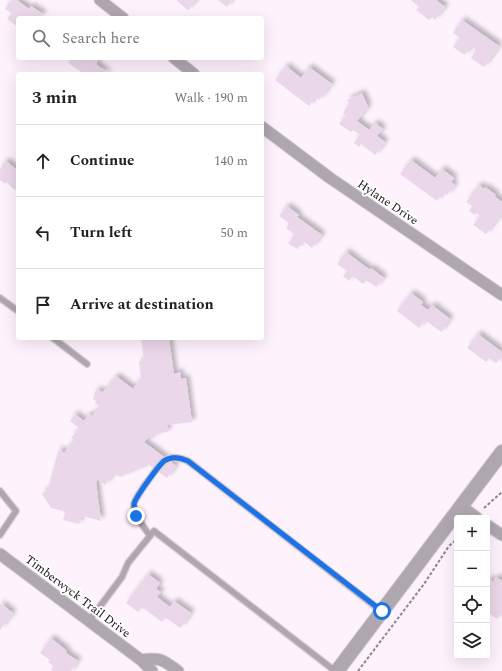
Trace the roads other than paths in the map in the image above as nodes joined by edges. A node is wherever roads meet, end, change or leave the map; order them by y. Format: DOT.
graph roads {
  1 [pos="100,0"];
  2 [pos="120,16"];
  3 [pos="176,60"];
  4 [pos="192,72"];
  5 [pos="264,128"];
  6 [pos="502,295"];
  7 [pos="0,298"];
  8 [pos="16,310"];
  9 [pos="56,340"];
  10 [pos="87,364"];
  11 [pos="502,452"];
  12 [pos="0,491"];
  13 [pos="461,506"];
  14 [pos="480,514"];
  15 [pos="490,527"];
  16 [pos="0,535"];
  17 [pos="502,535"];
  18 [pos="150,536"];
  19 [pos="0,554"];
  20 [pos="382,611"];
  21 [pos="89,621"];
  22 [pos="141,660"];
  23 [pos="152,671"];
  24 [pos="178,671"];
  25 [pos="336,671"];
  1 -- 2 [label="street"];
  3 -- 4 [label="street"];
  5 -- 6 [label="street, Hylane Drive"];
  7 -- 8 [label="lane"];
  9 -- 10 [label="lane"];
  11 -- 13 [label="street"];
  12 -- 16 [label="lane"];
  13 -- 14 [label="street"];
  13 -- 20 [label="street"];
  15 -- 17 [label="street"];
  18 -- 20 [label="lane"];
  18 -- 21 [label="lane"];
  18 -- 25 [label="lane"];
  19 -- 21 [label="street, Timberwyck Trail Drive"];
  20 -- 25 [label="street"];
  21 -- 22 [label="street, Timberwyck Trail Drive"];
  22 -- 23 [label="street, Timberwyck Trail Drive"];
  22 -- 24 [label="street"];
}
